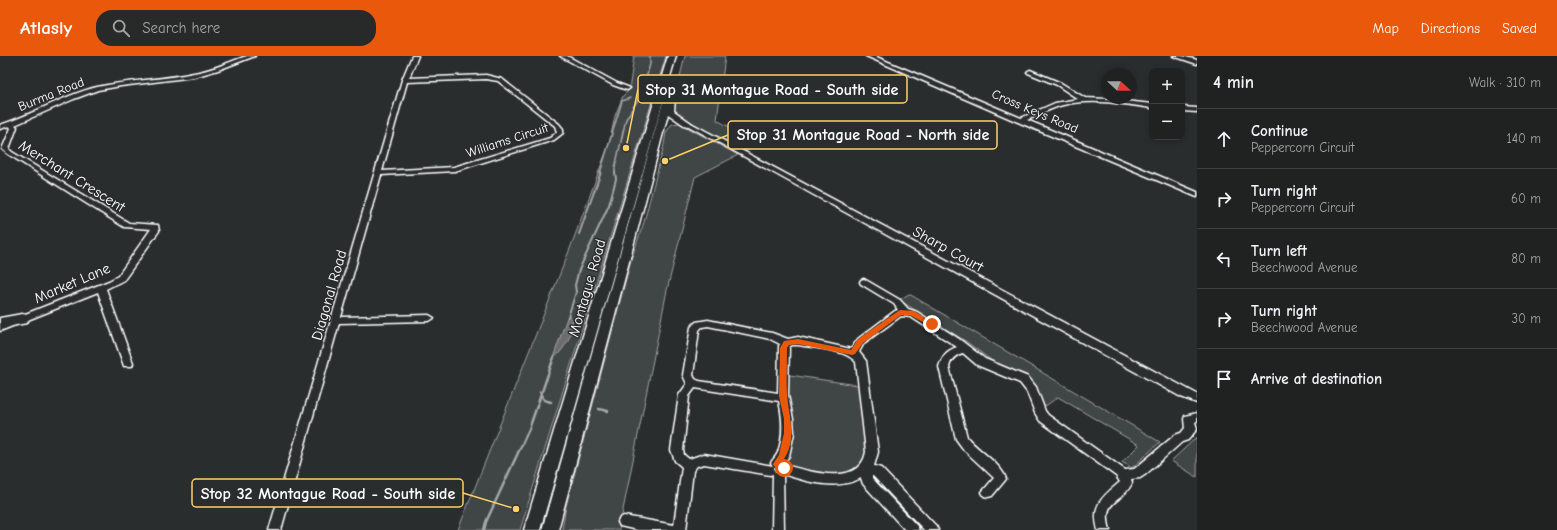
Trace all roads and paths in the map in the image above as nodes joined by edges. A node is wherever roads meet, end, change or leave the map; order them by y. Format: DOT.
graph roads {
  1 [pos="252,56"];
  2 [pos="409,56"];
  3 [pos="415,56"];
  4 [pos="563,56"];
  5 [pos="672,56"];
  6 [pos="679,56"];
  7 [pos="869,56"];
  8 [pos="1176,56"];
  9 [pos="1197,62"];
  10 [pos="409,67"];
  11 [pos="1030,72"];
  12 [pos="405,80"];
  13 [pos="627,88"];
  14 [pos="670,91"];
  15 [pos="1085,101"];
  16 [pos="1149,106"];
  17 [pos="1185,109"];
  18 [pos="1197,110"];
  19 [pos="1023,120"];
  20 [pos="687,123"];
  21 [pos="10,124"];
  22 [pos="0,127"];
  23 [pos="657,138"];
  24 [pos="379,173"];
  25 [pos="1197,195"];
  26 [pos="155,228"];
  27 [pos="864,282"];
  28 [pos="101,288"];
  29 [pos="905,312"];
  30 [pos="22,318"];
  31 [pos="429,318"];
  32 [pos="336,320"];
  33 [pos="0,323"];
  34 [pos="0,328"];
  35 [pos="788,343"];
  36 [pos="964,349"];
  37 [pos="852,353"];
  38 [pos="128,363"];
  39 [pos="693,383"];
  40 [pos="784,398"];
  41 [pos="1197,399"];
  42 [pos="1197,417"];
  43 [pos="689,465"];
  44 [pos="865,469"];
  45 [pos="778,470"];
  46 [pos="1123,475"];
  47 [pos="988,492"];
  48 [pos="624,522"];
  49 [pos="275,530"];
  50 [pos="532,530"];
  51 [pos="550,530"];
  52 [pos="671,530"];
  53 [pos="680,530"];
  54 [pos="778,530"];
  55 [pos="913,530"];
  56 [pos="932,530"];
  57 [pos="1104,530"];
  1 -- 21 [label="street, Burma Road"];
  2 -- 10 [label="street, Diagonal Road"];
  3 -- 10 [label="street, Diagonal Road"];
  4 -- 13 [label="street"];
  5 -- 50 [label="main road, Montague Road"];
  6 -- 14 [label="main road, Montague Road"];
  7 -- 19 [label="street, Cross Keys Road"];
  8 -- 9 [label="street"];
  10 -- 12 [label="street, Diagonal Road"];
  11 -- 15 [label="street"];
  12 -- 24 [label="street, Diagonal Road"];
  12 -- 24 [label="street, Williams Circuit"];
  14 -- 20 [label="main road"];
  14 -- 23 [label="main road, Montague Road"];
  15 -- 16 [label="street"];
  15 -- 19 [label="street"];
  17 -- 18 [label="street"];
  19 -- 25 [label="street, Cross Keys Road"];
  20 -- 23 [label="main road"];
  20 -- 41 [label="street, Sharp Court"];
  21 -- 22 [label="street, Burma Road"];
  21 -- 26 [label="street, Merchant Crescent"];
  23 -- 51 [label="main road, Montague Road"];
  24 -- 32 [label="street, Diagonal Road"];
  26 -- 28 [label="street, Market Lane"];
  27 -- 29 [label="street"];
  28 -- 30 [label="street, Market Lane"];
  28 -- 38 [label="street"];
  29 -- 36 [label="street"];
  29 -- 37 [label="street"];
  30 -- 33 [label="highway"];
  30 -- 34 [label="street, Market Lane"];
  31 -- 32 [label="street"];
  32 -- 49 [label="street, Diagonal Road"];
  35 -- 37 [label="street"];
  35 -- 39 [label="street"];
  35 -- 40 [label="street"];
  36 -- 46 [label="street"];
  36 -- 47 [label="street"];
  37 -- 44 [label="street"];
  39 -- 40 [label="street"];
  39 -- 43 [label="street"];
  40 -- 45 [label="street"];
  42 -- 46 [label="street"];
  43 -- 45 [label="street"];
  43 -- 53 [label="street"];
  44 -- 45 [label="street"];
  44 -- 55 [label="street"];
  44 -- 56 [label="street"];
  45 -- 54 [label="street"];
  46 -- 57 [label="street"];
  48 -- 52 [label="street"];
}
